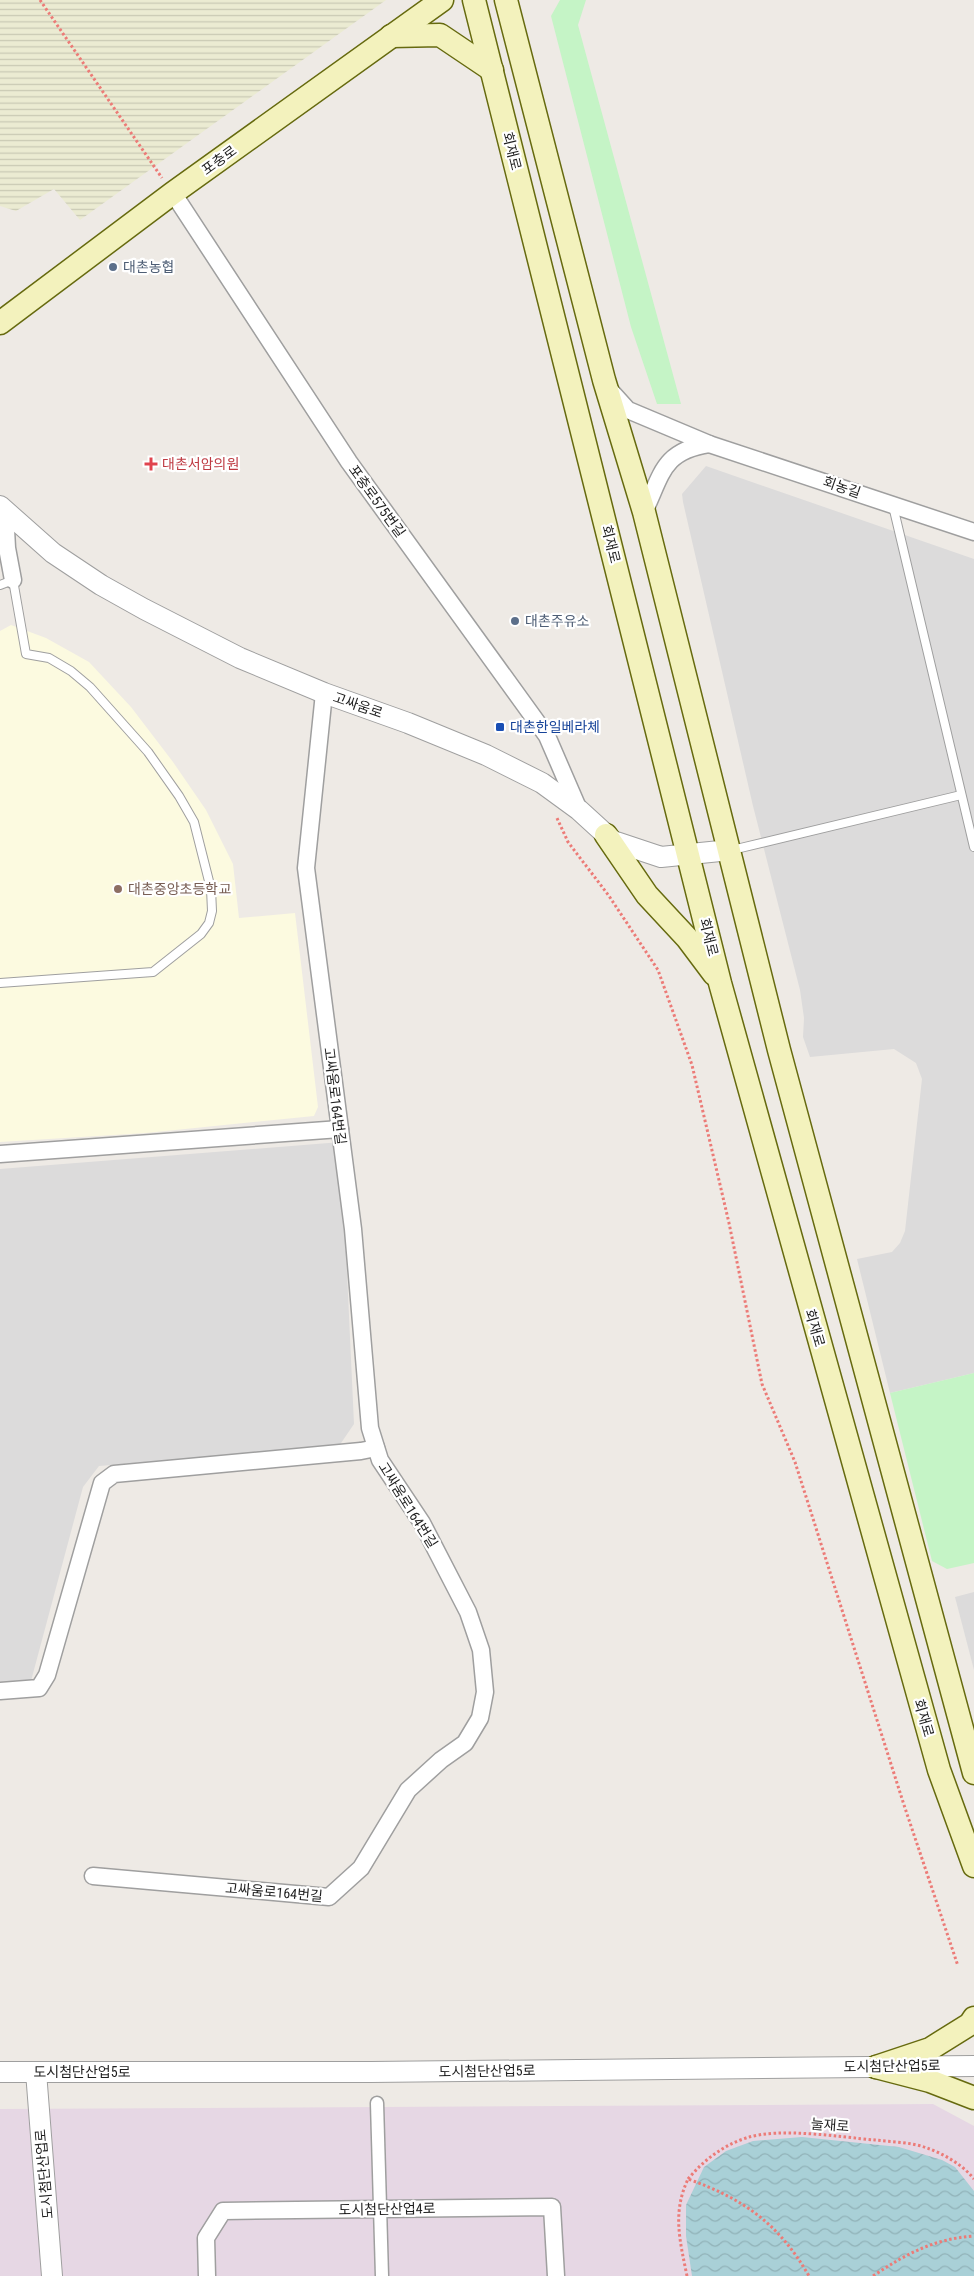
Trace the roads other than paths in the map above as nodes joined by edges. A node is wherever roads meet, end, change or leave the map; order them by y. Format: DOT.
graph roads {
  1 [pos="474,0"];
  2 [pos="506,0"];
  3 [pos="434,2"];
  4 [pos="391,36"];
  5 [pos="492,70"];
  6 [pos="173,193"];
  7 [pos="0,323"];
  8 [pos="604,380"];
  9 [pos="709,444"];
  10 [pos="893,504"];
  11 [pos="3,509"];
  12 [pos="644,512"];
  13 [pos="974,532"];
  14 [pos="6,582"];
  15 [pos="324,693"];
  16 [pos="961,795"];
  17 [pos="579,810"];
  18 [pos="606,835"];
  19 [pos="974,847"];
  20 [pos="730,850"];
  21 [pos="688,854"];
  22 [pos="0,983"];
  23 [pos="720,983"];
  24 [pos="340,1129"];
  25 [pos="0,1154"];
  26 [pos="376,1448"];
  27 [pos="0,1691"];
  28 [pos="974,1773"];
  29 [pos="974,1866"];
  30 [pos="93,1876"];
  31 [pos="974,2018"];
  32 [pos="974,2066"];
  33 [pos="876,2067"];
  34 [pos="0,2072"];
  35 [pos="36,2072"];
  36 [pos="974,2098"];
  37 [pos="377,2103"];
  38 [pos="380,2209"];
  39 [pos="52,2276"];
  40 [pos="207,2276"];
  41 [pos="382,2276"];
  42 [pos="556,2276"];
  1 -- 5 [label="main road, 회재로"];
  2 -- 8 [label="main road"];
  3 -- 4 [label="main road, 포충로"];
  4 -- 5 [label="main road"];
  4 -- 6 [label="main road, 포충로"];
  5 -- 21 [label="main road, 회재로"];
  6 -- 7 [label="main road, 포충로"];
  6 -- 17 [label="street, 포충로575번길"];
  8 -- 9 [label="street, 회농길"];
  8 -- 12 [label="main road"];
  9 -- 10 [label="street, 회농길"];
  9 -- 12 [label="street"];
  10 -- 13 [label="street, 회농길"];
  10 -- 16 [label="lane"];
  11 -- 14 [label="street"];
  11 -- 15 [label="street, 고싸움로"];
  12 -- 20 [label="main road"];
  14 -- 22 [label="lane"];
  15 -- 17 [label="street, 고싸움로"];
  15 -- 24 [label="street, 고싸움로164번길"];
  16 -- 19 [label="lane"];
  16 -- 20 [label="lane"];
  17 -- 18 [label="street, 고싸움로"];
  18 -- 21 [label="street, 고싸움로"];
  18 -- 23 [label="main road"];
  20 -- 21 [label="street, 고싸움로"];
  20 -- 28 [label="main road"];
  21 -- 23 [label="main road, 회재로"];
  23 -- 29 [label="main road, 회재로"];
  24 -- 25 [label="street"];
  24 -- 26 [label="street, 고싸움로164번길"];
  26 -- 27 [label="street"];
  26 -- 30 [label="street, 고싸움로164번길"];
  31 -- 33 [label="main road"];
  32 -- 33 [label="street, 도시첨단산업5로"];
  33 -- 35 [label="street, 도시첨단산업5로"];
  33 -- 36 [label="main road"];
  34 -- 35 [label="street, 도시첨단산업5로"];
  35 -- 39 [label="street, 도시첨단산업로"];
  37 -- 38 [label="street"];
  38 -- 40 [label="street, 도시첨단산업4로"];
  38 -- 41 [label="street"];
  38 -- 42 [label="street, 도시첨단산업4로"];
}
